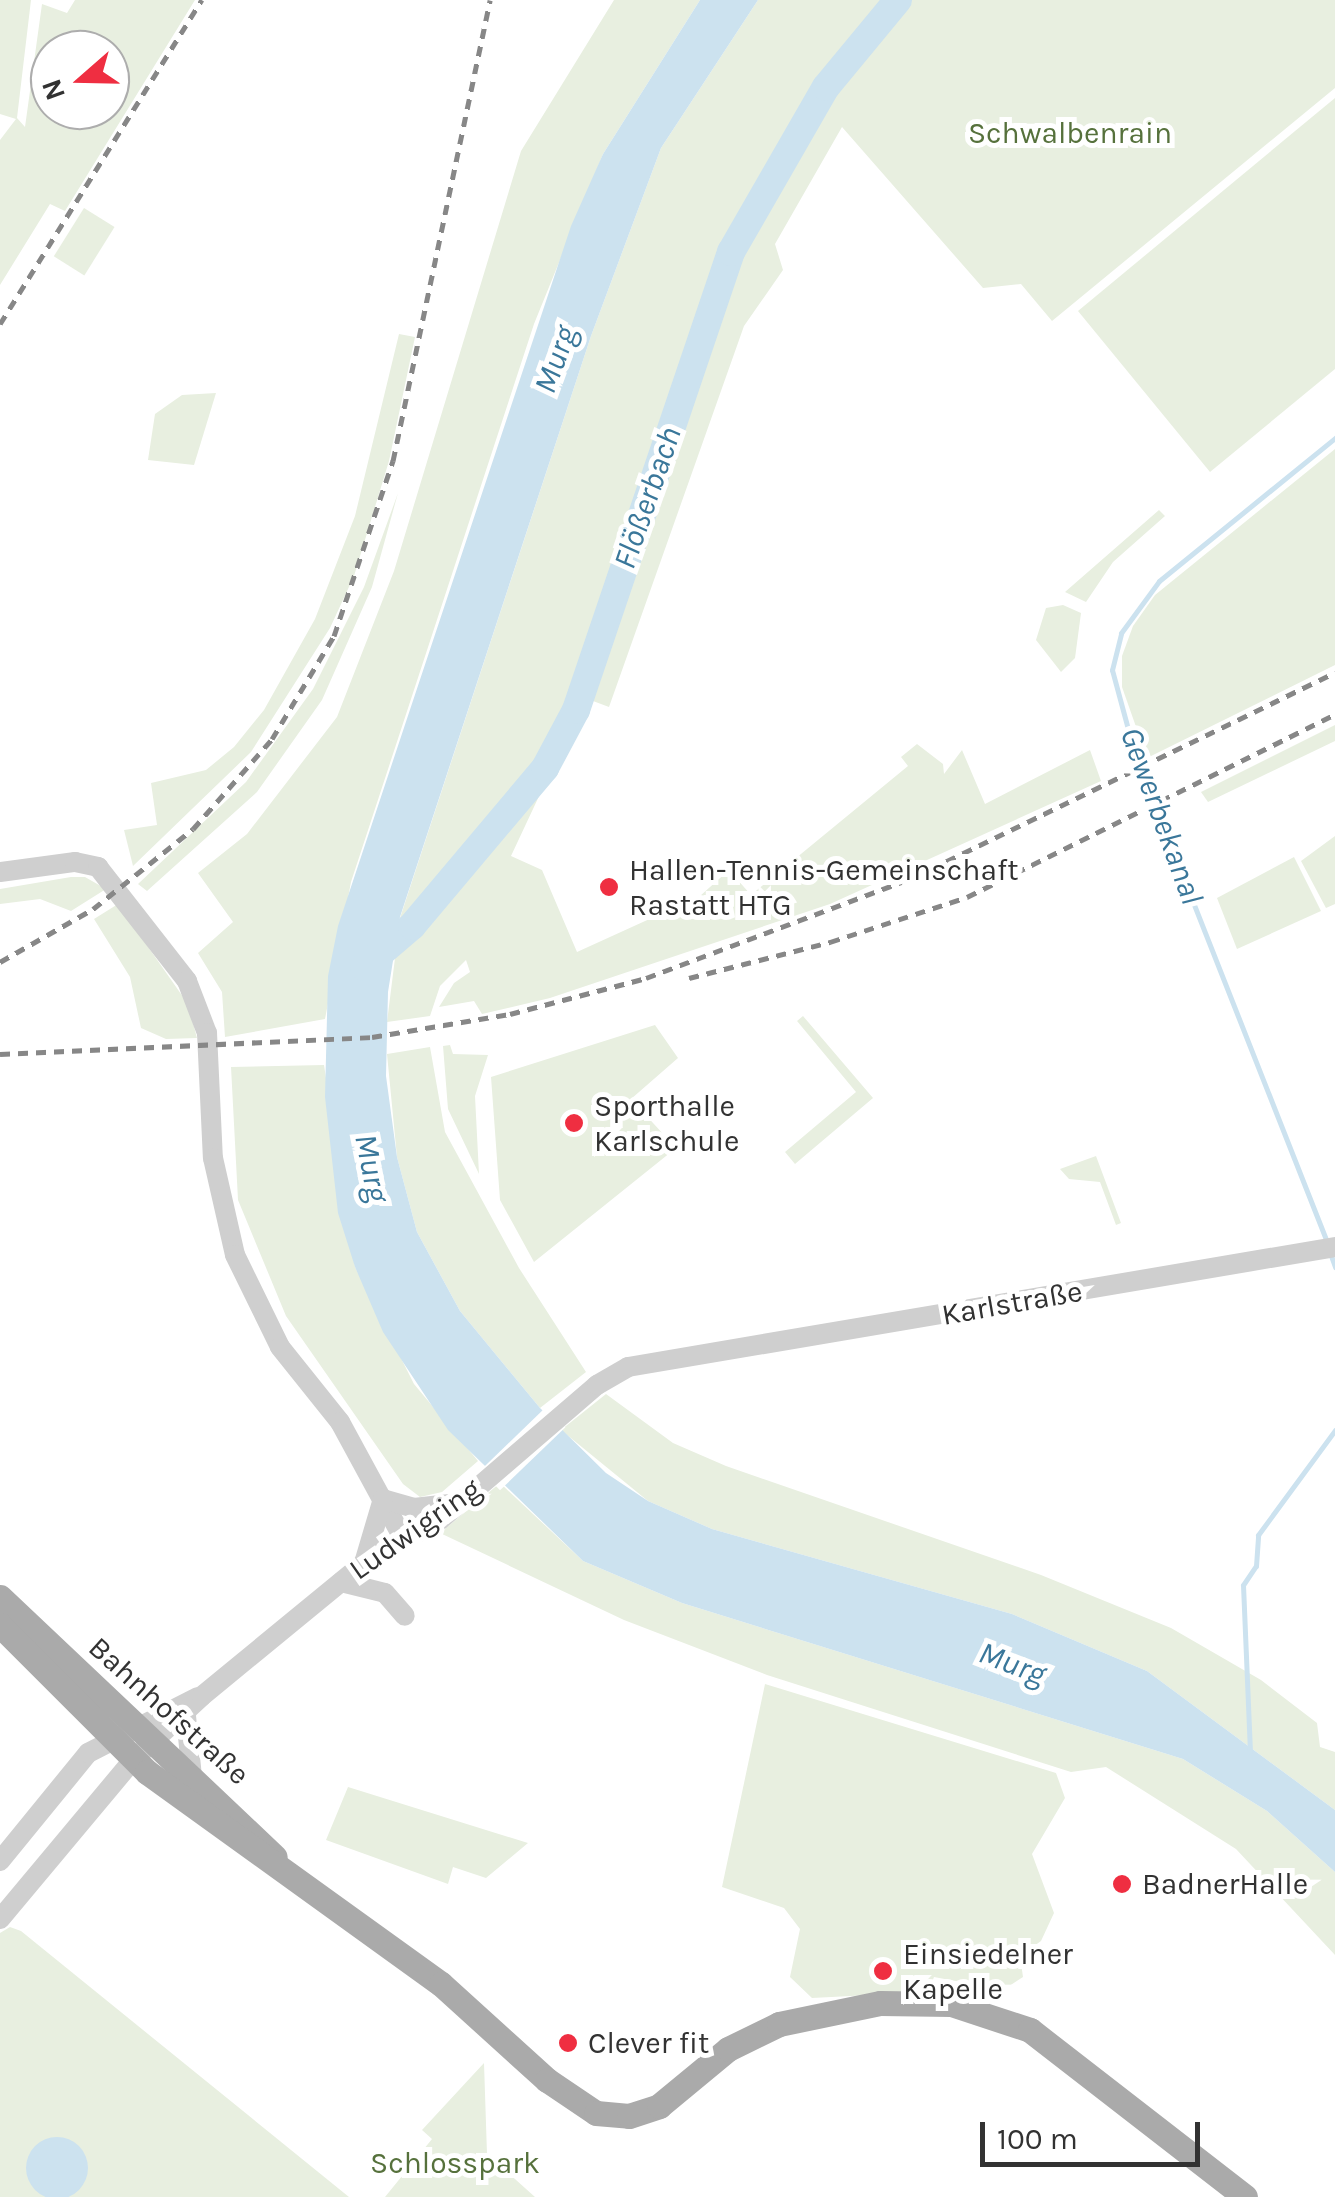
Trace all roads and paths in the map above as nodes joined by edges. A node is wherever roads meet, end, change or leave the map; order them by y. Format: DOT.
graph roads {
  1 [pos="0,872"];
  2 [pos="1324,1249"];
  3 [pos="689,1355"];
  4 [pos="382,1498"];
  5 [pos="435,1514"];
  6 [pos="404,1540"];
  7 [pos="364,1563"];
  8 [pos="341,1582"];
  9 [pos="0,1597"];
  10 [pos="405,1616"];
  11 [pos="0,1625"];
  12 [pos="202,1696"];
  13 [pos="186,1716"];
  14 [pos="111,1740"];
  15 [pos="140,1743"];
  16 [pos="192,1777"];
  17 [pos="32,1821"];
  18 [pos="60,1847"];
  19 [pos="0,1861"];
  20 [pos="292,1876"];
  21 [pos="0,1919"];
  22 [pos="1245,2197"];
  1 -- 4 [label="street"];
  2 -- 3 [label="street, Karlstraße"];
  3 -- 5 [label="street, Ludwigring"];
  4 -- 5 [label="street"];
  4 -- 6 [label="street"];
  4 -- 7 [label="street"];
  5 -- 6 [label="street, Ludwigring"];
  6 -- 7 [label="street, Ludwigring"];
  7 -- 8 [label="street, Ludwigring"];
  8 -- 10 [label="street"];
  8 -- 12 [label="street, Ludwigring"];
  9 -- 15 [label="main road, Bahnhofstraße"];
  11 -- 14 [label="main road, Bahnhofstraße"];
  12 -- 13 [label="street, Ludwigring"];
  12 -- 15 [label="street, Ludwigring"];
  13 -- 15 [label="street, Ludwigring"];
  13 -- 16 [label="street"];
  14 -- 15 [label="main road, Bahnhofstraße"];
  14 -- 17 [label="street"];
  15 -- 16 [label="main road, Bahnhofstraße"];
  15 -- 18 [label="street"];
  15 -- 20 [label="main road, Bahnhofstraße"];
  16 -- 20 [label="main road, Bahnhofstraße"];
  17 -- 18 [label="street"];
  17 -- 19 [label="street"];
  18 -- 21 [label="street"];
  20 -- 22 [label="main road, Bahnhofstraße"];
}
